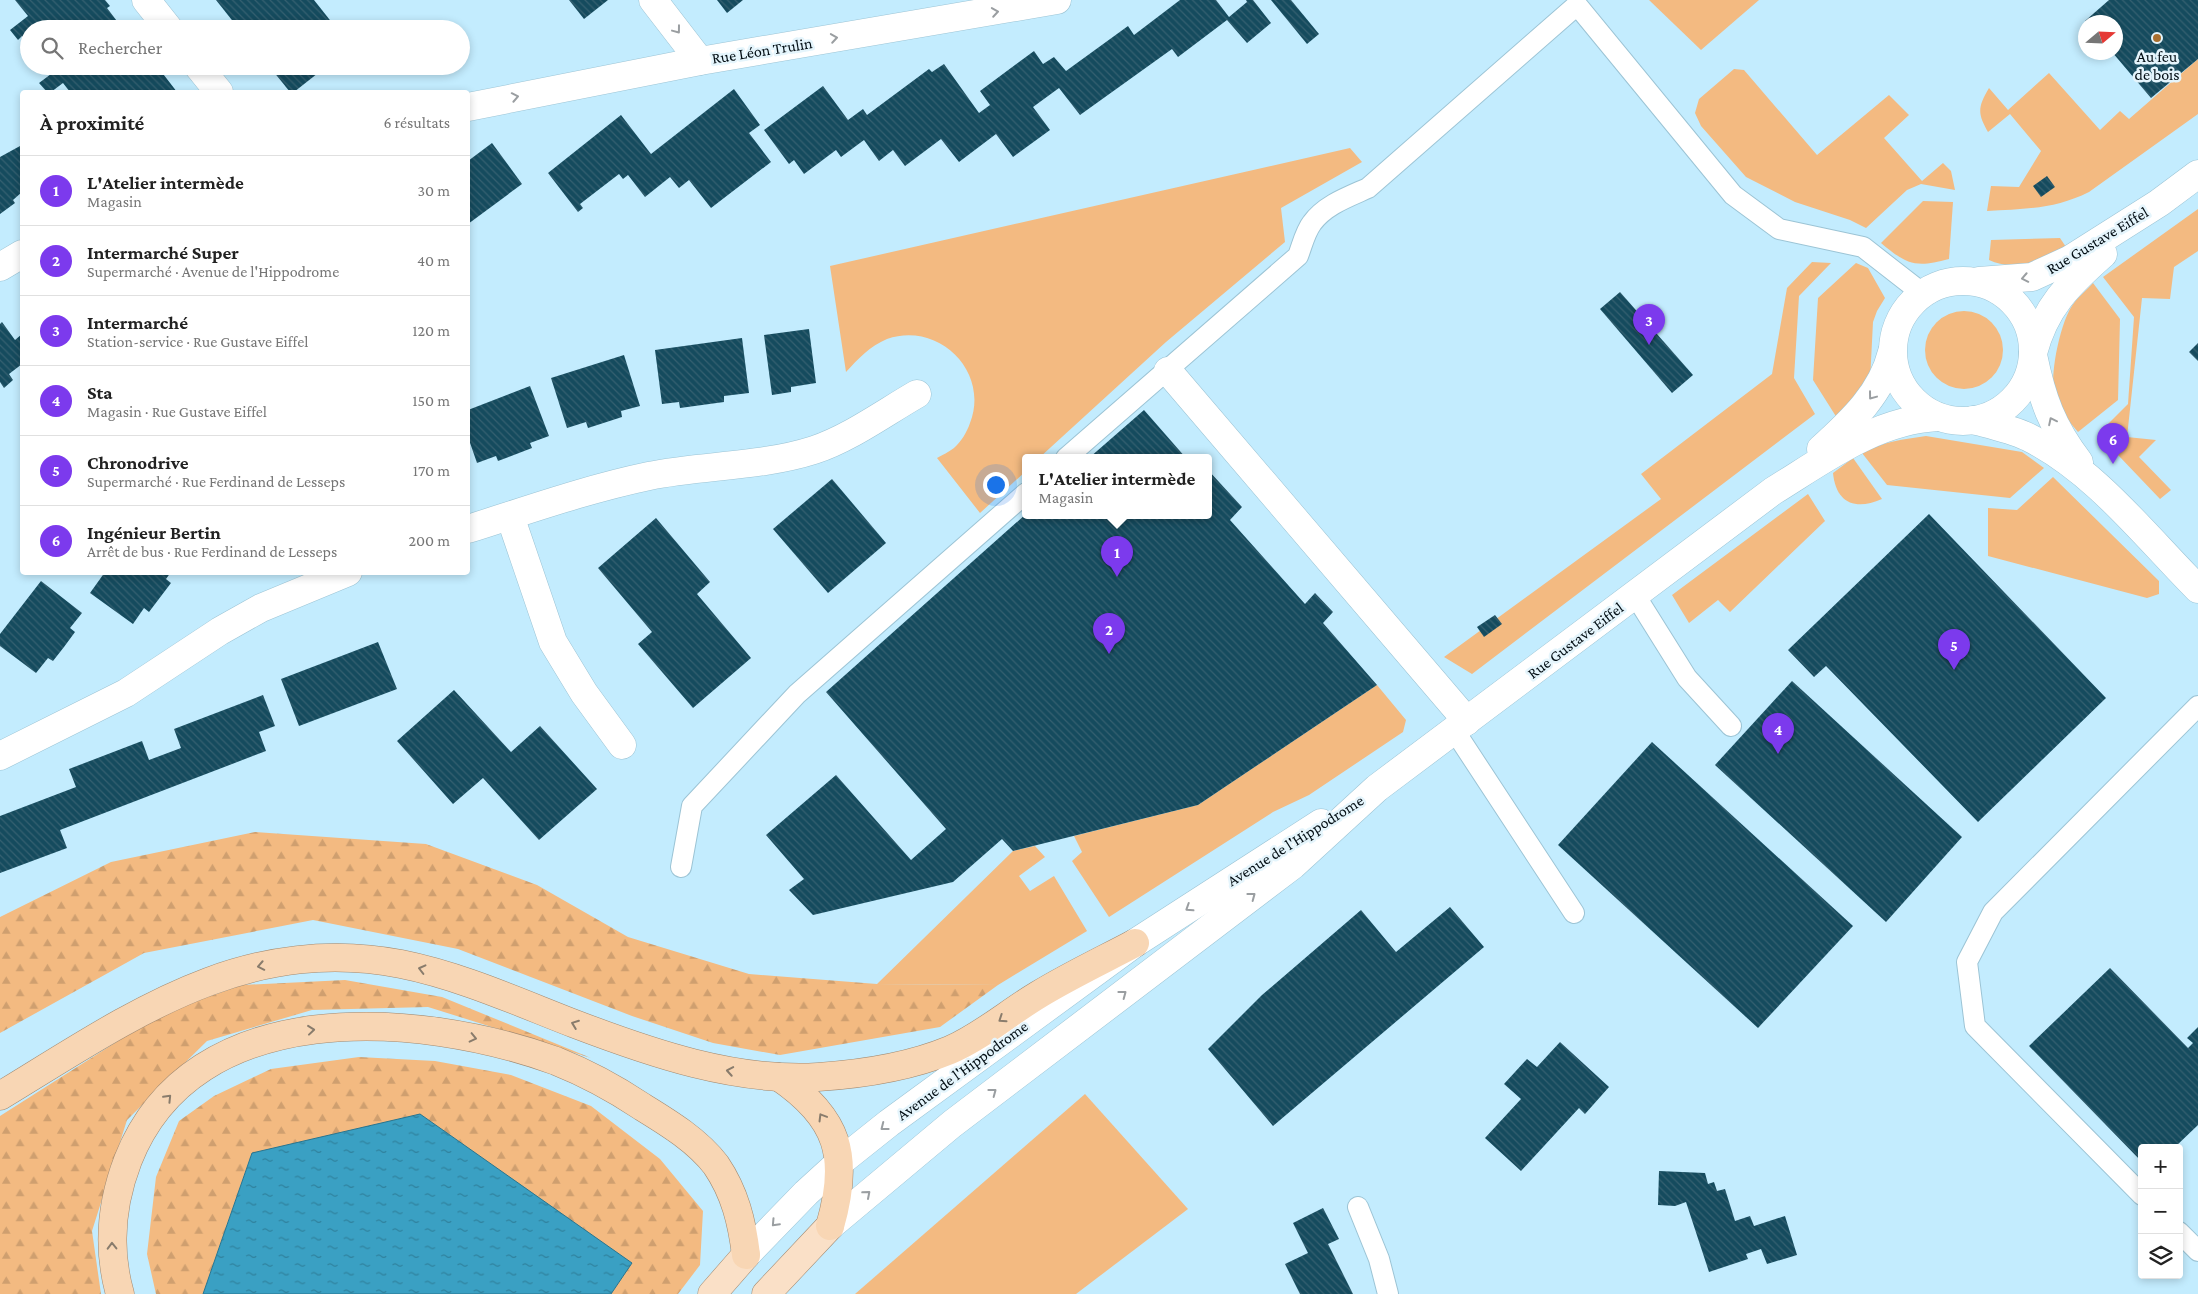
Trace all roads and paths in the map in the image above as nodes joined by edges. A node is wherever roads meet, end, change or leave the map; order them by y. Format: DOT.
graph roads {
  1 [pos="146,0"];
  2 [pos="653,0"];
  3 [pos="1057,0"];
  4 [pos="161,20"];
  5 [pos="700,61"];
  6 [pos="205,75"];
  7 [pos="217,90"];
  8 [pos="470,107"];
  9 [pos="2198,174"];
  10 [pos="2159,204"];
  11 [pos="20,255"];
  12 [pos="0,267"];
  13 [pos="1976,281"];
  14 [pos="1922,294"];
  15 [pos="1892,352"];
  16 [pos="2033,355"];
  17 [pos="1168,371"];
  18 [pos="917,394"];
  19 [pos="1938,417"];
  20 [pos="1973,420"];
  21 [pos="1071,454"];
  22 [pos="2100,489"];
  23 [pos="1774,492"];
  24 [pos="1022,497"];
  25 [pos="510,516"];
  26 [pos="470,528"];
  27 [pos="341,575"];
  28 [pos="2198,589"];
  29 [pos="1635,596"];
  30 [pos="2198,706"];
  31 [pos="1460,726"];
  32 [pos="1731,726"];
  33 [pos="622,745"];
  34 [pos="0,756"];
  35 [pos="1378,788"];
  36 [pos="681,867"];
  37 [pos="1574,913"];
  38 [pos="1135,944"];
  39 [pos="779,1077"];
  40 [pos="0,1096"];
  41 [pos="840,1162"];
  42 [pos="2138,1191"];
  43 [pos="1358,1207"];
  44 [pos="830,1226"];
  45 [pos="2181,1234"];
  46 [pos="2198,1251"];
  47 [pos="746,1255"];
  48 [pos="120,1294"];
  49 [pos="712,1294"];
  50 [pos="766,1294"];
  51 [pos="1388,1294"];
  1 -- 4 [label="main road"];
  2 -- 5 [label="main road, one-way"];
  5 -- 3 [label="main road, Rue Léon Trulin, one-way"];
  8 -- 5 [label="main road, Rue Léon Trulin, one-way"];
  6 -- 7 [label="main road"];
  9 -- 10 [label="main road, Rue Gustave Eiffel"];
  10 -- 13 [label="main road, Rue Gustave Eiffel, one-way"];
  10 -- 16 [label="main road, Rue Gustave Eiffel"];
  11 -- 12 [label="main road"];
  13 -- 14 [label="main road"];
  13 -- 16 [label="main road"];
  14 -- 15 [label="main road"];
  14 -- 17 [label="lane"];
  15 -- 19 [label="main road"];
  15 -- 23 [label="main road, Rue Gustave Eiffel, one-way"];
  16 -- 20 [label="main road"];
  22 -- 16 [label="main road, one-way"];
  17 -- 21 [label="lane"];
  17 -- 31 [label="main road"];
  18 -- 25 [label="main road"];
  19 -- 20 [label="main road"];
  19 -- 23 [label="main road, Rue Gustave Eiffel"];
  20 -- 22 [label="main road"];
  22 -- 28 [label="main road"];
  23 -- 29 [label="main road, Rue Gustave Eiffel"];
  24 -- 36 [label="lane"];
  25 -- 26 [label="main road"];
  25 -- 33 [label="main road"];
  27 -- 34 [label="main road"];
  29 -- 31 [label="main road, Rue Gustave Eiffel"];
  29 -- 32 [label="lane"];
  30 -- 42 [label="lane"];
  31 -- 35 [label="main road, Rue Gustave Eiffel"];
  31 -- 37 [label="lane"];
  35 -- 38 [label="main road, Avenue de l'Hippodrome, one-way"];
  44 -- 35 [label="main road, Avenue de l'Hippodrome, one-way"];
  38 -- 39 [label="highway, one-way"];
  38 -- 41 [label="main road, Avenue de l'Hippodrome, one-way"];
  39 -- 40 [label="highway, one-way"];
  41 -- 39 [label="highway, one-way"];
  41 -- 44 [label="highway"];
  41 -- 47 [label="main road, Avenue de l'Hippodrome, one-way"];
  43 -- 51 [label="lane"];
  44 -- 50 [label="main road, Avenue de l'Hippodrome"];
  45 -- 46 [label="lane"];
  48 -- 47 [label="highway, one-way"];
  47 -- 49 [label="main road, Avenue de l'Hippodrome"];
}
